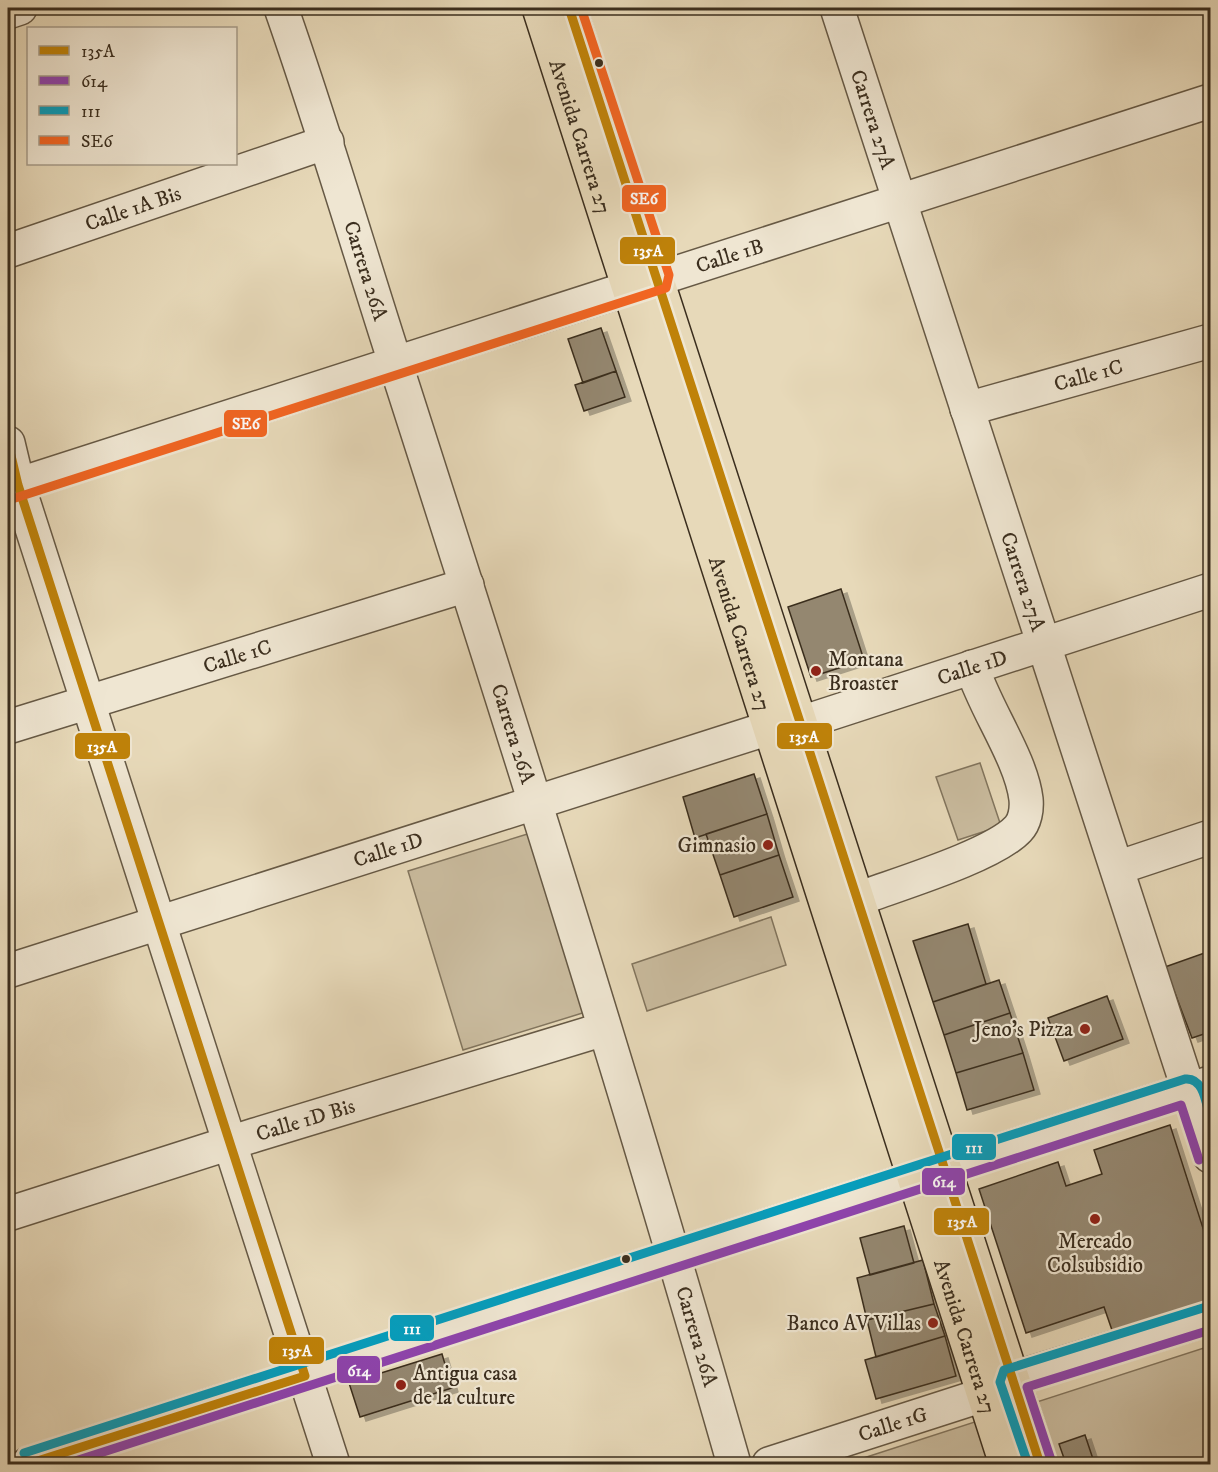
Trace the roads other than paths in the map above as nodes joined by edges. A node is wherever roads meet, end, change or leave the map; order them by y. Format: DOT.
graph roads {
  1 [pos="20,8"];
  2 [pos="281,8"];
  3 [pos="539,8"];
  4 [pos="569,8"];
  5 [pos="837,8"];
  6 [pos="8,12"];
  7 [pos="1210,101"];
  8 [pos="327,142"];
  9 [pos="899,201"];
  10 [pos="8,251"];
  11 [pos="644,284"];
  12 [pos="1210,340"];
  13 [pos="395,364"];
  14 [pos="967,409"];
  15 [pos="8,443"];
  16 [pos="13,487"];
  17 [pos="467,585"];
  18 [pos="1210,590"];
  19 [pos="1043,644"];
  20 [pos="972,667"];
  21 [pos="88,701"];
  22 [pos="801,723"];
  23 [pos="8,727"];
  24 [pos="769,728"];
  25 [pos="534,803"];
  26 [pos="1210,837"];
  27 [pos="1117,868"];
  28 [pos="858,899"];
  29 [pos="160,924"];
  30 [pos="8,971"];
  31 [pos="604,1029"];
  32 [pos="1200,1087"];
  33 [pos="230,1144"];
  34 [pos="1210,1156"];
  35 [pos="945,1170"];
  36 [pos="914,1180"];
  37 [pos="8,1214"];
  38 [pos="675,1257"];
  39 [pos="1210,1318"];
  40 [pos="305,1376"];
  41 [pos="1012,1379"];
  42 [pos="983,1395"];
  43 [pos="28,1464"];
  44 [pos="333,1464"];
  45 [pos="734,1464"];
  46 [pos="769,1464"];
  47 [pos="1005,1464"];
  48 [pos="1040,1464"];
  1 -- 6 [label="street"];
  2 -- 8 [label="street, Carrera 26A"];
  3 -- 11 [label="main road, Avenida Carrera 27"];
  4 -- 11 [label="main road, Avenida Carrera 27"];
  5 -- 9 [label="street, Carrera 27A"];
  7 -- 9 [label="street, Calle 1B"];
  8 -- 10 [label="street, Calle 1A Bis"];
  8 -- 13 [label="street, Carrera 26A"];
  9 -- 11 [label="street, Calle 1B"];
  9 -- 14 [label="street, Carrera 27A"];
  11 -- 13 [label="street, Calle 1B"];
  11 -- 22 [label="main road, Avenida Carrera 27"];
  11 -- 24 [label="main road, Avenida Carrera 27"];
  12 -- 14 [label="street, Calle 1C"];
  13 -- 16 [label="street, Calle 1B"];
  13 -- 17 [label="street, Carrera 26A"];
  14 -- 19 [label="street, Carrera 27A"];
  15 -- 16 [label="street"];
  16 -- 21 [label="street"];
  17 -- 21 [label="street, Calle 1C"];
  17 -- 25 [label="street, Carrera 26A"];
  18 -- 19 [label="street, Calle 1D"];
  19 -- 20 [label="street, Calle 1D"];
  19 -- 27 [label="street, Carrera 27A"];
  20 -- 22 [label="street, Calle 1D"];
  20 -- 28 [label="street"];
  21 -- 23 [label="street, Calle 1C"];
  21 -- 29 [label="street"];
  22 -- 28 [label="main road, Avenida Carrera 27"];
  24 -- 25 [label="street, Calle 1D"];
  24 -- 36 [label="main road, Avenida Carrera 27"];
  25 -- 29 [label="street, Calle 1D"];
  25 -- 31 [label="street, Carrera 26A"];
  26 -- 27 [label="street"];
  27 -- 32 [label="street, Carrera 27A"];
  28 -- 35 [label="main road, Avenida Carrera 27"];
  29 -- 30 [label="street, Calle 1D"];
  29 -- 33 [label="street"];
  31 -- 33 [label="street, Calle 1D Bis"];
  31 -- 38 [label="street, Carrera 26A"];
  32 -- 34 [label="street, Carrera 27A"];
  32 -- 35 [label="street"];
  33 -- 37 [label="street, Calle 1D Bis"];
  33 -- 40 [label="street"];
  35 -- 36 [label="street"];
  35 -- 41 [label="main road, Avenida Carrera 27"];
  36 -- 38 [label="street"];
  36 -- 42 [label="main road, Avenida Carrera 27"];
  38 -- 40 [label="street"];
  38 -- 45 [label="street, Carrera 26A"];
  39 -- 41 [label="street"];
  40 -- 43 [label="street"];
  40 -- 44 [label="street"];
  41 -- 48 [label="main road, Avenida Carrera 27"];
  42 -- 46 [label="street, Calle 1G"];
  42 -- 47 [label="main road, Avenida Carrera 27"];
}
